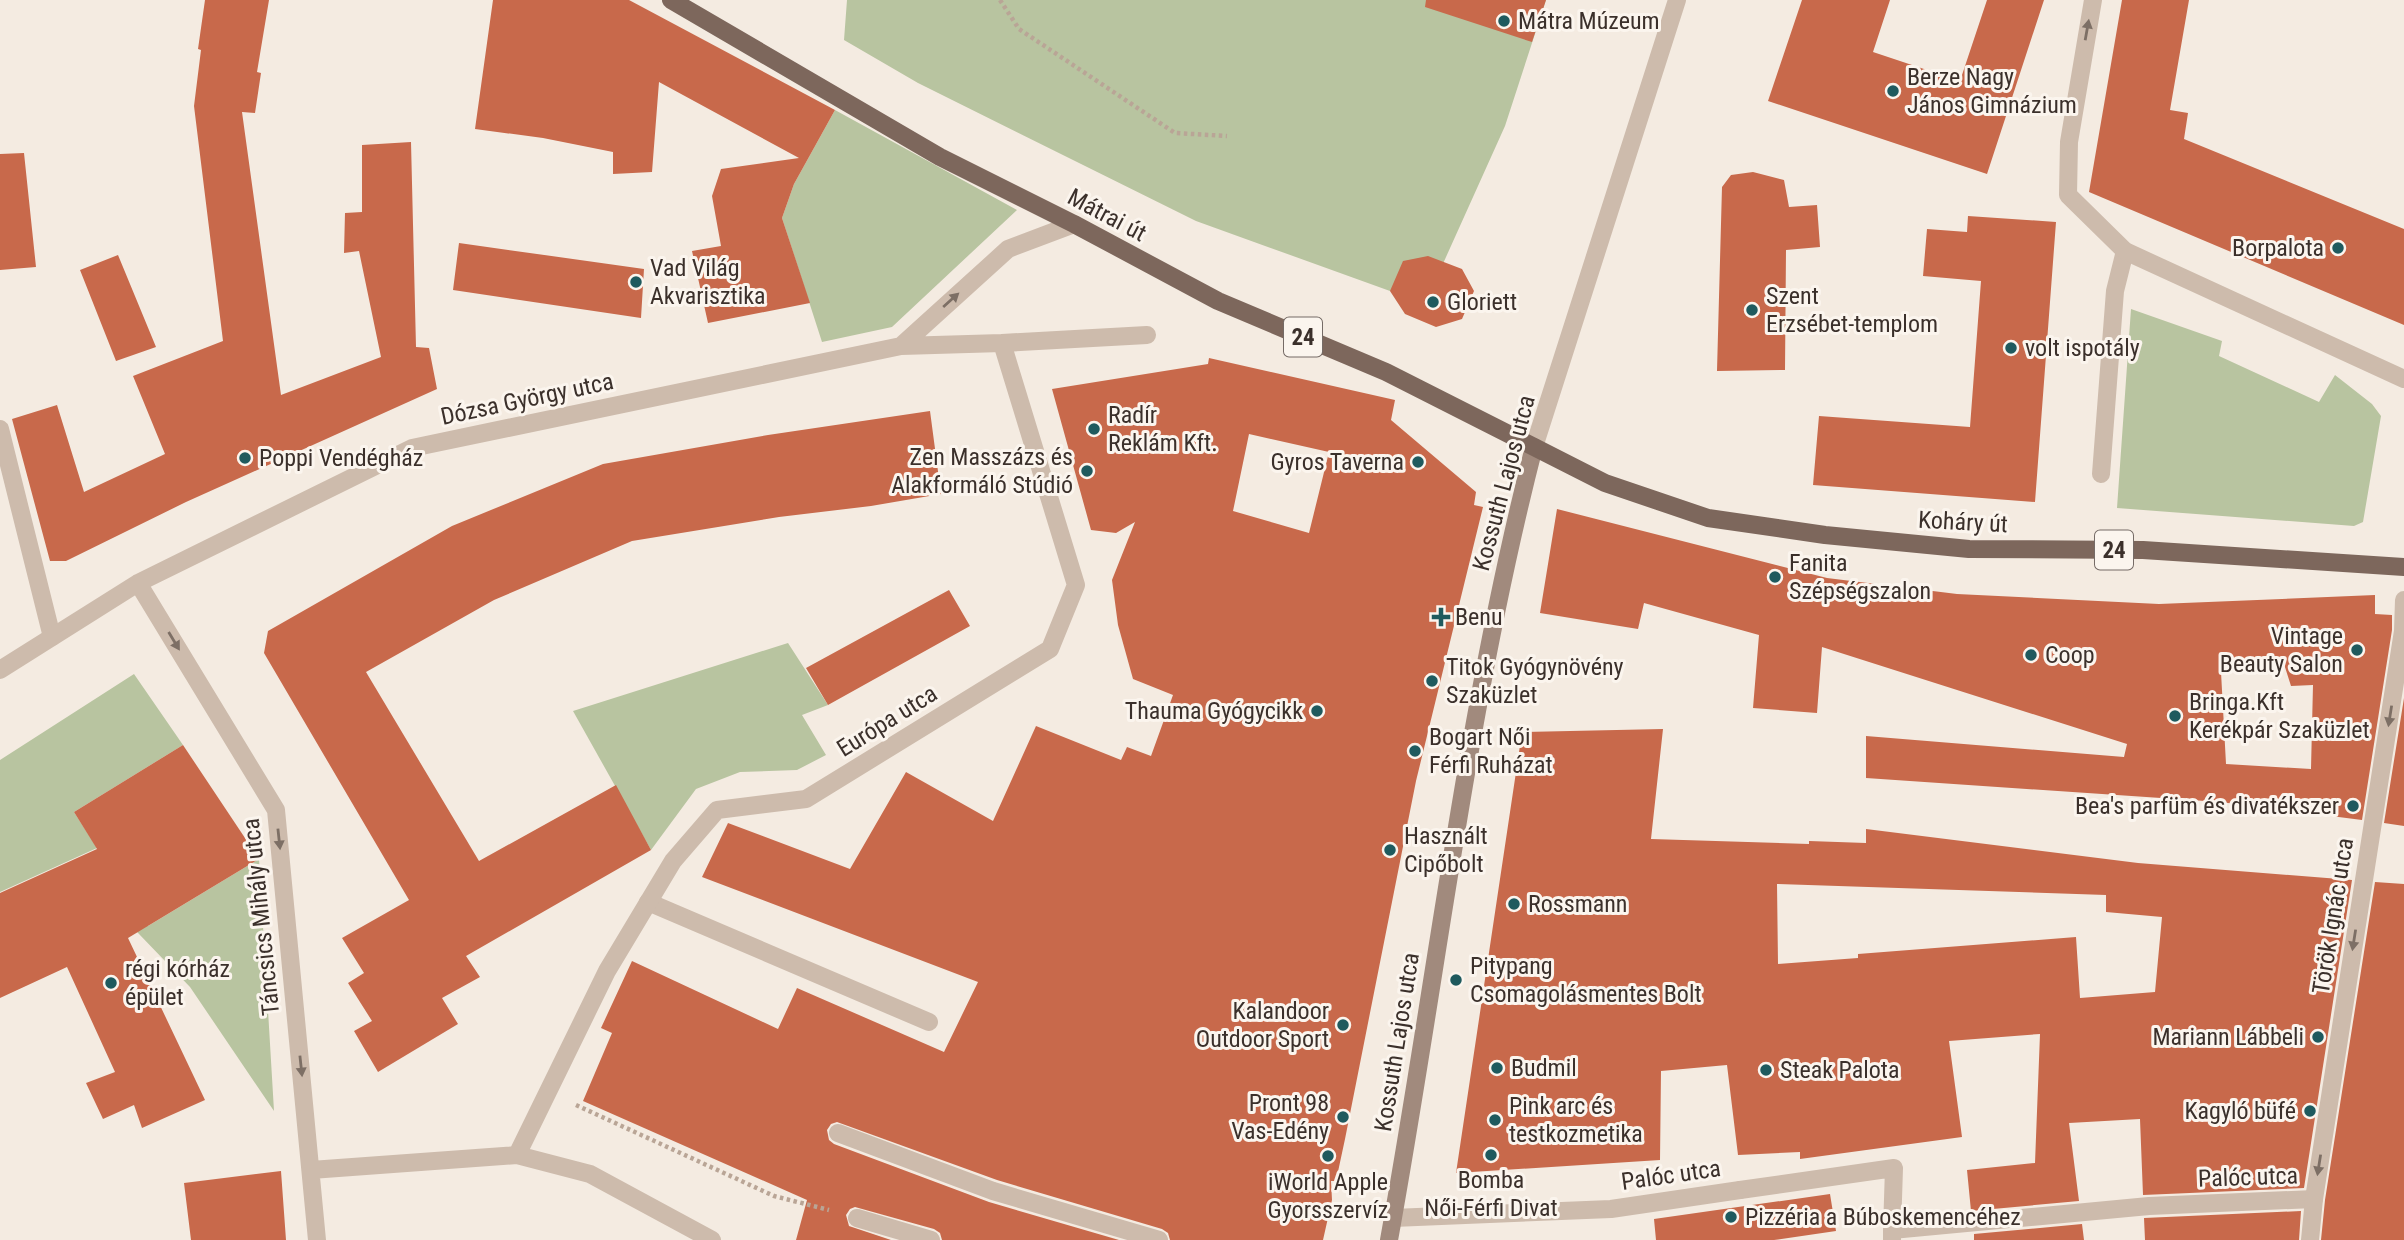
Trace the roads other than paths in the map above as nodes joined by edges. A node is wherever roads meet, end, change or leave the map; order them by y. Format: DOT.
graph roads {
  1 [pos="1677,0"];
  2 [pos="2093,0"];
  3 [pos="680,2"];
  4 [pos="1074,224"];
  5 [pos="2125,251"];
  6 [pos="1147,335"];
  7 [pos="1002,343"];
  8 [pos="901,346"];
  9 [pos="2404,379"];
  10 [pos="0,429"];
  11 [pos="1534,447"];
  12 [pos="2101,474"];
  13 [pos="2404,567"];
  14 [pos="138,583"];
  15 [pos="2404,600"];
  16 [pos="52,637"];
  17 [pos="0,670"];
  18 [pos="648,902"];
  19 [pos="929,1022"];
  20 [pos="838,1133"];
  21 [pos="517,1155"];
  22 [pos="311,1170"];
  23 [pos="2314,1199"];
  24 [pos="1393,1217"];
  25 [pos="857,1218"];
  26 [pos="1892,1235"];
  27 [pos="317,1240"];
  28 [pos="712,1240"];
  29 [pos="932,1240"];
  30 [pos="1159,1240"];
  31 [pos="1388,1240"];
  32 [pos="2310,1240"];
  1 -- 11 [label="street, Kossuth Lajos utca"];
  5 -- 2 [label="street, one-way"];
  3 -- 4 [label="main road, Mátrai út / 24"];
  8 -- 4 [label="street, one-way"];
  4 -- 11 [label="main road, Mátrai út / 24"];
  5 -- 9 [label="street"];
  5 -- 12 [label="street"];
  6 -- 7 [label="street"];
  7 -- 8 [label="street"];
  7 -- 18 [label="street, Európa utca"];
  8 -- 14 [label="street, Dózsa György utca"];
  10 -- 16 [label="street"];
  11 -- 13 [label="main road, Koháry út / 24"];
  11 -- 24 [label="main road, Kossuth Lajos utca"];
  14 -- 16 [label="street, Dózsa György utca"];
  14 -- 22 [label="street, Táncsics Mihály utca, one-way"];
  15 -- 23 [label="street, Török Ignác utca, one-way"];
  16 -- 17 [label="street, Dózsa György utca"];
  18 -- 19 [label="street"];
  18 -- 21 [label="street, Európa utca"];
  20 -- 30 [label="street"];
  21 -- 22 [label="street"];
  21 -- 28 [label="street"];
  22 -- 27 [label="street, Táncsics Mihály utca"];
  23 -- 26 [label="street, Palóc utca"];
  23 -- 32 [label="street, Török Ignác utca"];
  24 -- 26 [label="street, Palóc utca"];
  24 -- 31 [label="main road, Kossuth Lajos utca"];
  25 -- 29 [label="street"];
}
